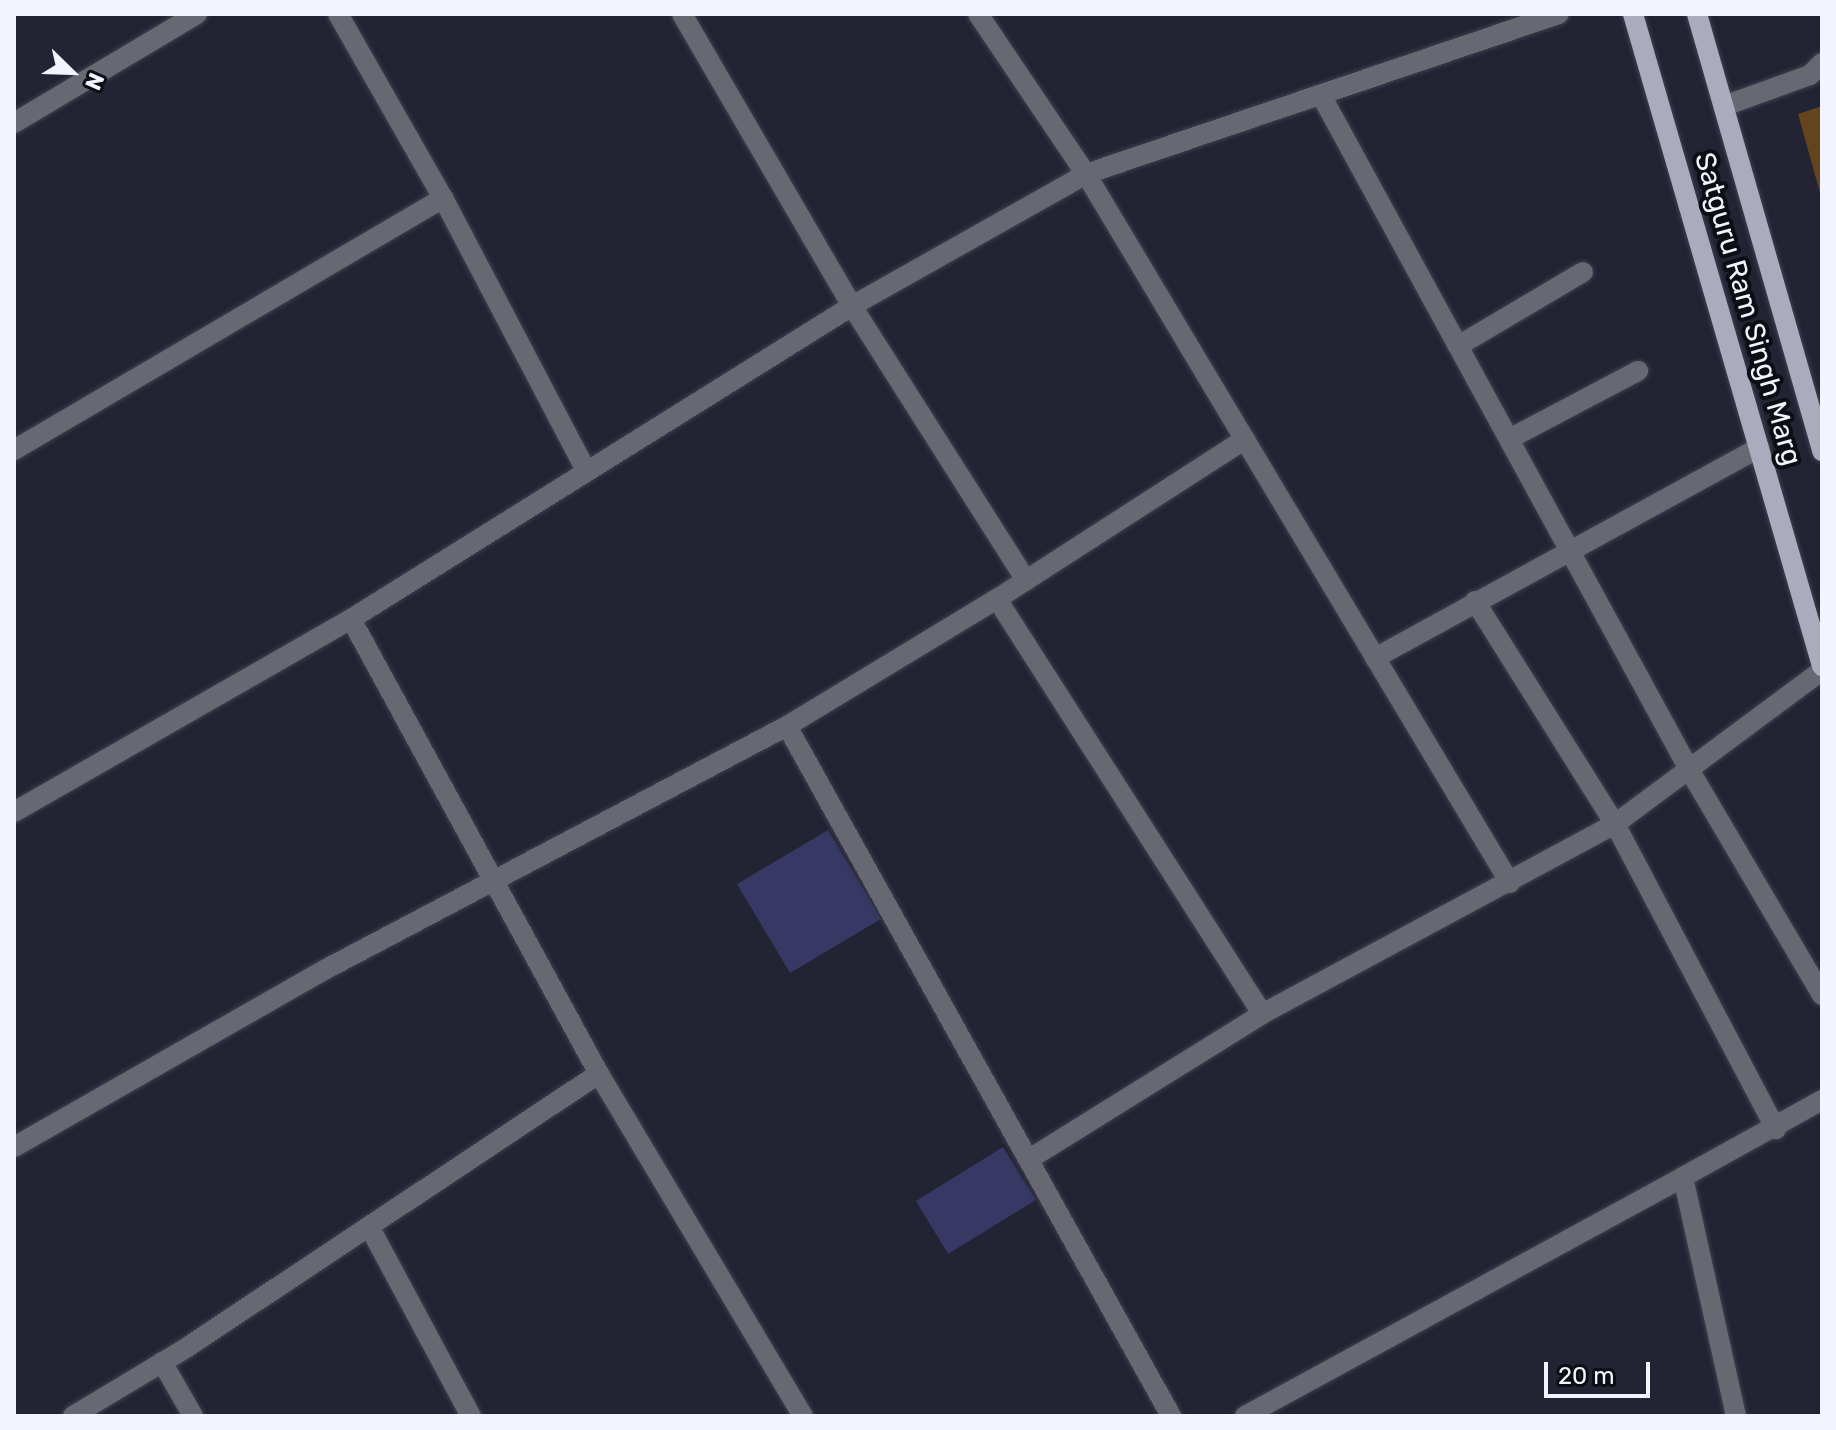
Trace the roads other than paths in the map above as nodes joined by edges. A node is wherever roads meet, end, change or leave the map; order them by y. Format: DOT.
graph roads {
  1 [pos="197,14"];
  2 [pos="338,14"];
  3 [pos="682,14"];
  4 [pos="978,14"];
  5 [pos="1559,14"];
  6 [pos="1633,14"];
  7 [pos="1697,14"];
  8 [pos="1822,63"];
  9 [pos="1321,95"];
  10 [pos="1724,106"];
  11 [pos="14,123"];
  12 [pos="1086,174"];
  13 [pos="443,198"];
  14 [pos="1583,272"];
  15 [pos="852,306"];
  16 [pos="1458,346"];
  17 [pos="1638,371"];
  18 [pos="1245,439"];
  19 [pos="1509,439"];
  20 [pos="1759,448"];
  21 [pos="14,450"];
  22 [pos="1822,451"];
  23 [pos="585,469"];
  24 [pos="1568,548"];
  25 [pos="1026,580"];
  26 [pos="997,599"];
  27 [pos="1475,601"];
  28 [pos="351,619"];
  29 [pos="1375,658"];
  30 [pos="1822,668"];
  31 [pos="787,726"];
  32 [pos="1690,771"];
  33 [pos="14,812"];
  34 [pos="1615,824"];
  35 [pos="494,882"];
  36 [pos="1510,883"];
  37 [pos="1822,995"];
  38 [pos="1262,1014"];
  39 [pos="599,1074"];
  40 [pos="1822,1100"];
  41 [pos="1776,1129"];
  42 [pos="14,1147"];
  43 [pos="1031,1158"];
  44 [pos="1683,1177"];
  45 [pos="369,1226"];
  46 [pos="162,1362"];
  47 [pos="73,1416"];
  48 [pos="193,1416"];
  49 [pos="471,1416"];
  50 [pos="803,1416"];
  51 [pos="1171,1416"];
  52 [pos="1245,1416"];
  53 [pos="1736,1416"];
  1 -- 11 [label="street"];
  2 -- 13 [label="street"];
  3 -- 15 [label="street"];
  4 -- 12 [label="street"];
  5 -- 9 [label="street"];
  6 -- 20 [label="main road, Satguru Ram Singh Marg"];
  7 -- 10 [label="main road, Satguru Ram Singh Marg"];
  8 -- 10 [label="street"];
  9 -- 12 [label="street"];
  9 -- 16 [label="street"];
  10 -- 22 [label="main road, Satguru Ram Singh Marg"];
  12 -- 15 [label="street"];
  12 -- 18 [label="street"];
  13 -- 21 [label="street"];
  13 -- 23 [label="street"];
  14 -- 16 [label="street"];
  15 -- 23 [label="street"];
  15 -- 25 [label="street"];
  16 -- 19 [label="street"];
  17 -- 19 [label="street"];
  18 -- 25 [label="street"];
  18 -- 29 [label="street"];
  19 -- 24 [label="street"];
  20 -- 24 [label="street"];
  20 -- 30 [label="main road, Satguru Ram Singh Marg"];
  23 -- 28 [label="street"];
  24 -- 27 [label="street"];
  24 -- 32 [label="street"];
  25 -- 26 [label="street"];
  26 -- 31 [label="street"];
  26 -- 38 [label="street"];
  27 -- 29 [label="street"];
  27 -- 34 [label="street"];
  28 -- 33 [label="street"];
  28 -- 35 [label="street"];
  29 -- 36 [label="street"];
  30 -- 32 [label="street"];
  31 -- 35 [label="street"];
  31 -- 43 [label="street"];
  32 -- 34 [label="street"];
  32 -- 37 [label="street"];
  34 -- 36 [label="street"];
  34 -- 41 [label="street"];
  35 -- 39 [label="street"];
  35 -- 42 [label="street"];
  36 -- 38 [label="street"];
  38 -- 43 [label="street"];
  39 -- 45 [label="street"];
  39 -- 50 [label="street"];
  40 -- 41 [label="street"];
  41 -- 44 [label="street"];
  43 -- 51 [label="street"];
  44 -- 52 [label="street"];
  44 -- 53 [label="street"];
  45 -- 46 [label="street"];
  45 -- 49 [label="street"];
  46 -- 47 [label="street"];
  46 -- 48 [label="street"];
}
